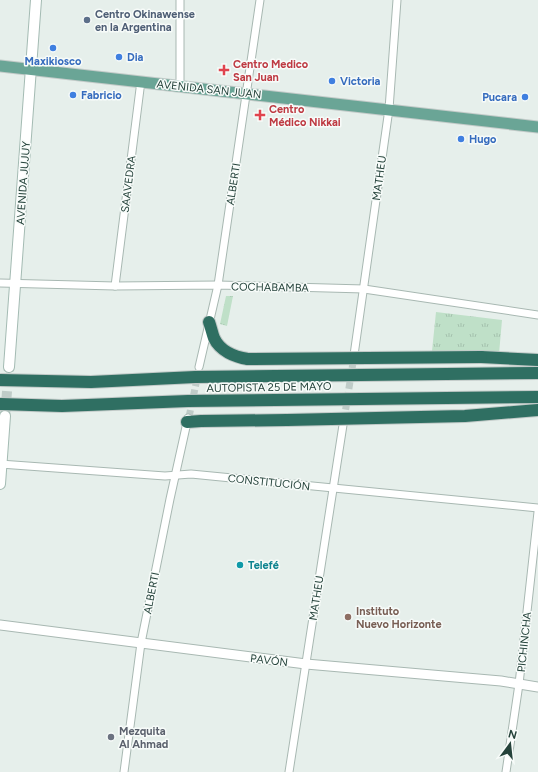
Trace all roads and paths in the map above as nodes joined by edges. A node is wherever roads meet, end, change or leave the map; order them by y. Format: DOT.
graph roads {
  1 [pos="36,0"];
  2 [pos="180,0"];
  3 [pos="260,0"];
  4 [pos="397,0"];
  5 [pos="0,66"];
  6 [pos="31,70"];
  7 [pos="141,81"];
  8 [pos="180,86"];
  9 [pos="247,93"];
  10 [pos="389,109"];
  11 [pos="538,127"];
  12 [pos="0,283"];
  13 [pos="16,284"];
  14 [pos="218,285"];
  15 [pos="115,286"];
  16 [pos="364,289"];
  17 [pos="538,315"];
  18 [pos="209,322"];
  19 [pos="354,355"];
  20 [pos="538,360"];
  21 [pos="9,367"];
  22 [pos="199,367"];
  23 [pos="538,373"];
  24 [pos="0,380"];
  25 [pos="538,397"];
  26 [pos="0,404"];
  27 [pos="538,410"];
  28 [pos="5,416"];
  29 [pos="188,420"];
  30 [pos="344,425"];
  31 [pos="1,464"];
  32 [pos="175,475"];
  33 [pos="0,484"];
  34 [pos="333,488"];
  35 [pos="538,508"];
  36 [pos="538,512"];
  37 [pos="0,625"];
  38 [pos="141,643"];
  39 [pos="306,664"];
  40 [pos="519,684"];
  41 [pos="538,687"];
  42 [pos="124,772"];
  43 [pos="289,772"];
  44 [pos="506,772"];
  1 -- 6 [label="main road, AVENIDA JUJUY"];
  2 -- 8 [label="street"];
  3 -- 9 [label="street, ALBERTI"];
  4 -- 10 [label="street, MATHEU"];
  5 -- 6 [label="main road, AVENIDA SAN JUAN"];
  6 -- 7 [label="main road, AVENIDA SAN JUAN"];
  6 -- 13 [label="main road, AVENIDA JUJUY"];
  7 -- 8 [label="main road, AVENIDA SAN JUAN"];
  7 -- 15 [label="street, SAAVEDRA"];
  8 -- 9 [label="main road, AVENIDA SAN JUAN"];
  9 -- 10 [label="main road, AVENIDA SAN JUAN"];
  9 -- 14 [label="street, ALBERTI"];
  10 -- 11 [label="main road, AVENIDA SAN JUAN"];
  10 -- 16 [label="street, MATHEU"];
  12 -- 13 [label="street, COCHABAMBA"];
  13 -- 15 [label="street, COCHABAMBA"];
  13 -- 21 [label="main road, AVENIDA JUJUY"];
  14 -- 15 [label="street, COCHABAMBA"];
  14 -- 16 [label="street, COCHABAMBA"];
  14 -- 18 [label="street, ALBERTI"];
  16 -- 17 [label="street, COCHABAMBA"];
  16 -- 19 [label="street, MATHEU"];
  18 -- 20 [label="highway, bridge"];
  18 -- 22 [label="street, ALBERTI"];
  23 -- 24 [label="highway, AUTOPISTA 25 DE MAYO, bridge"];
  25 -- 26 [label="highway, AUTOPISTA 25 DE MAYO, bridge"];
  27 -- 29 [label="highway, bridge"];
  28 -- 31 [label="main road"];
  29 -- 32 [label="street, ALBERTI"];
  30 -- 34 [label="street, MATHEU"];
  31 -- 32 [label="street, CONSTITUCIÓN"];
  31 -- 33 [label="main road"];
  32 -- 34 [label="street, CONSTITUCIÓN"];
  32 -- 38 [label="street, ALBERTI"];
  34 -- 35 [label="street, CONSTITUCIÓN"];
  34 -- 39 [label="street, MATHEU"];
  36 -- 40 [label="street, PICHINCHA"];
  37 -- 38 [label="street, PAVÓN"];
  38 -- 39 [label="street, PAVÓN"];
  38 -- 42 [label="street, ALBERTI"];
  39 -- 40 [label="street, PAVÓN"];
  39 -- 43 [label="street, MATHEU"];
  40 -- 41 [label="street, PAVÓN"];
  40 -- 44 [label="street, PICHINCHA"];
}
